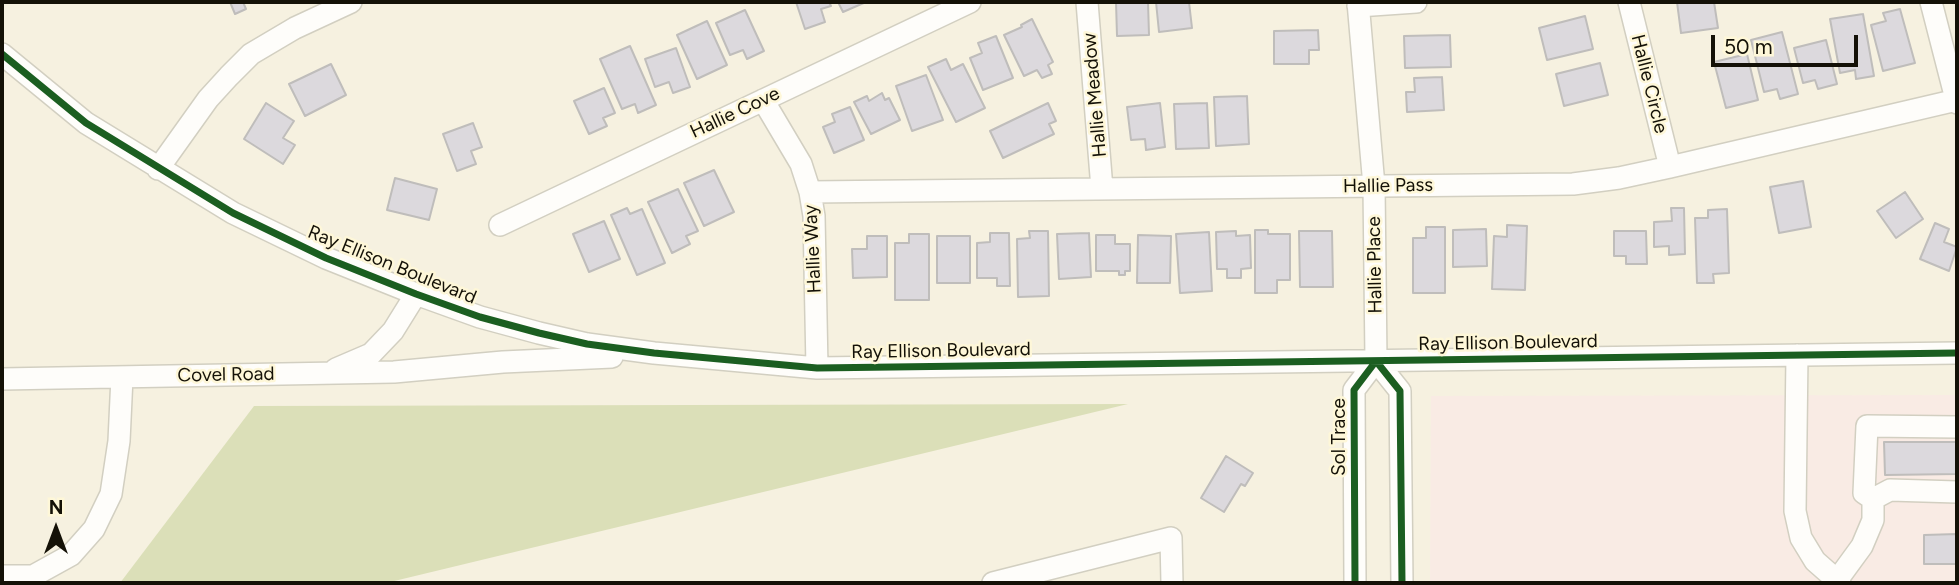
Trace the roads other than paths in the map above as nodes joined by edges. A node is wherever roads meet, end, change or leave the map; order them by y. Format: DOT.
graph roads {
  1 [pos="351,2"];
  2 [pos="970,2"];
  3 [pos="1087,2"];
  4 [pos="1416,2"];
  5 [pos="1629,2"];
  6 [pos="1931,2"];
  7 [pos="1358,4"];
  8 [pos="2,54"];
  9 [pos="763,100"];
  10 [pos="1957,101"];
  11 [pos="1670,167"];
  12 [pos="159,169"];
  13 [pos="1374,186"];
  14 [pos="1102,189"];
  15 [pos="810,192"];
  16 [pos="500,225"];
  17 [pos="416,294"];
  18 [pos="1957,353"];
  19 [pos="654,354"];
  20 [pos="1797,355"];
  21 [pos="1376,361"];
  22 [pos="817,368"];
  23 [pos="326,374"];
  24 [pos="122,377"];
  25 [pos="2,379"];
  26 [pos="1957,427"];
  27 [pos="1957,492"];
  28 [pos="1873,499"];
  29 [pos="2,576"];
  30 [pos="993,583"];
  31 [pos="1172,583"];
  32 [pos="1355,583"];
  33 [pos="1402,583"];
  34 [pos="1837,583"];
  1 -- 12 [label="street"];
  2 -- 9 [label="street, Hallie Cove"];
  3 -- 14 [label="street, Hallie Meadow"];
  4 -- 7 [label="street"];
  5 -- 11 [label="street, Hallie Circle"];
  6 -- 10 [label="street"];
  7 -- 13 [label="street, Hallie Place"];
  8 -- 12 [label="street, Ray Ellison Boulevard"];
  9 -- 15 [label="street, Hallie Way"];
  9 -- 16 [label="street, Hallie Cove"];
  10 -- 11 [label="street, Hallie Pass"];
  11 -- 13 [label="street, Hallie Pass"];
  12 -- 17 [label="street, Ray Ellison Boulevard"];
  13 -- 14 [label="street, Hallie Pass"];
  13 -- 21 [label="street, Hallie Place"];
  14 -- 15 [label="street, Hallie Pass"];
  15 -- 22 [label="street, Hallie Way"];
  17 -- 19 [label="street, Ray Ellison Boulevard"];
  17 -- 23 [label="street, Covel Road"];
  18 -- 20 [label="street, Ray Ellison Boulevard"];
  19 -- 22 [label="street, Ray Ellison Boulevard"];
  19 -- 23 [label="street"];
  20 -- 21 [label="street, Ray Ellison Boulevard"];
  20 -- 34 [label="street"];
  21 -- 22 [label="street, Ray Ellison Boulevard"];
  21 -- 32 [label="street, Sol Trace"];
  21 -- 33 [label="street"];
  23 -- 24 [label="street, Covel Road"];
  24 -- 25 [label="street, Covel Road"];
  24 -- 29 [label="street"];
  26 -- 28 [label="street"];
  27 -- 28 [label="street"];
  28 -- 34 [label="street"];
  30 -- 31 [label="street"];
}
